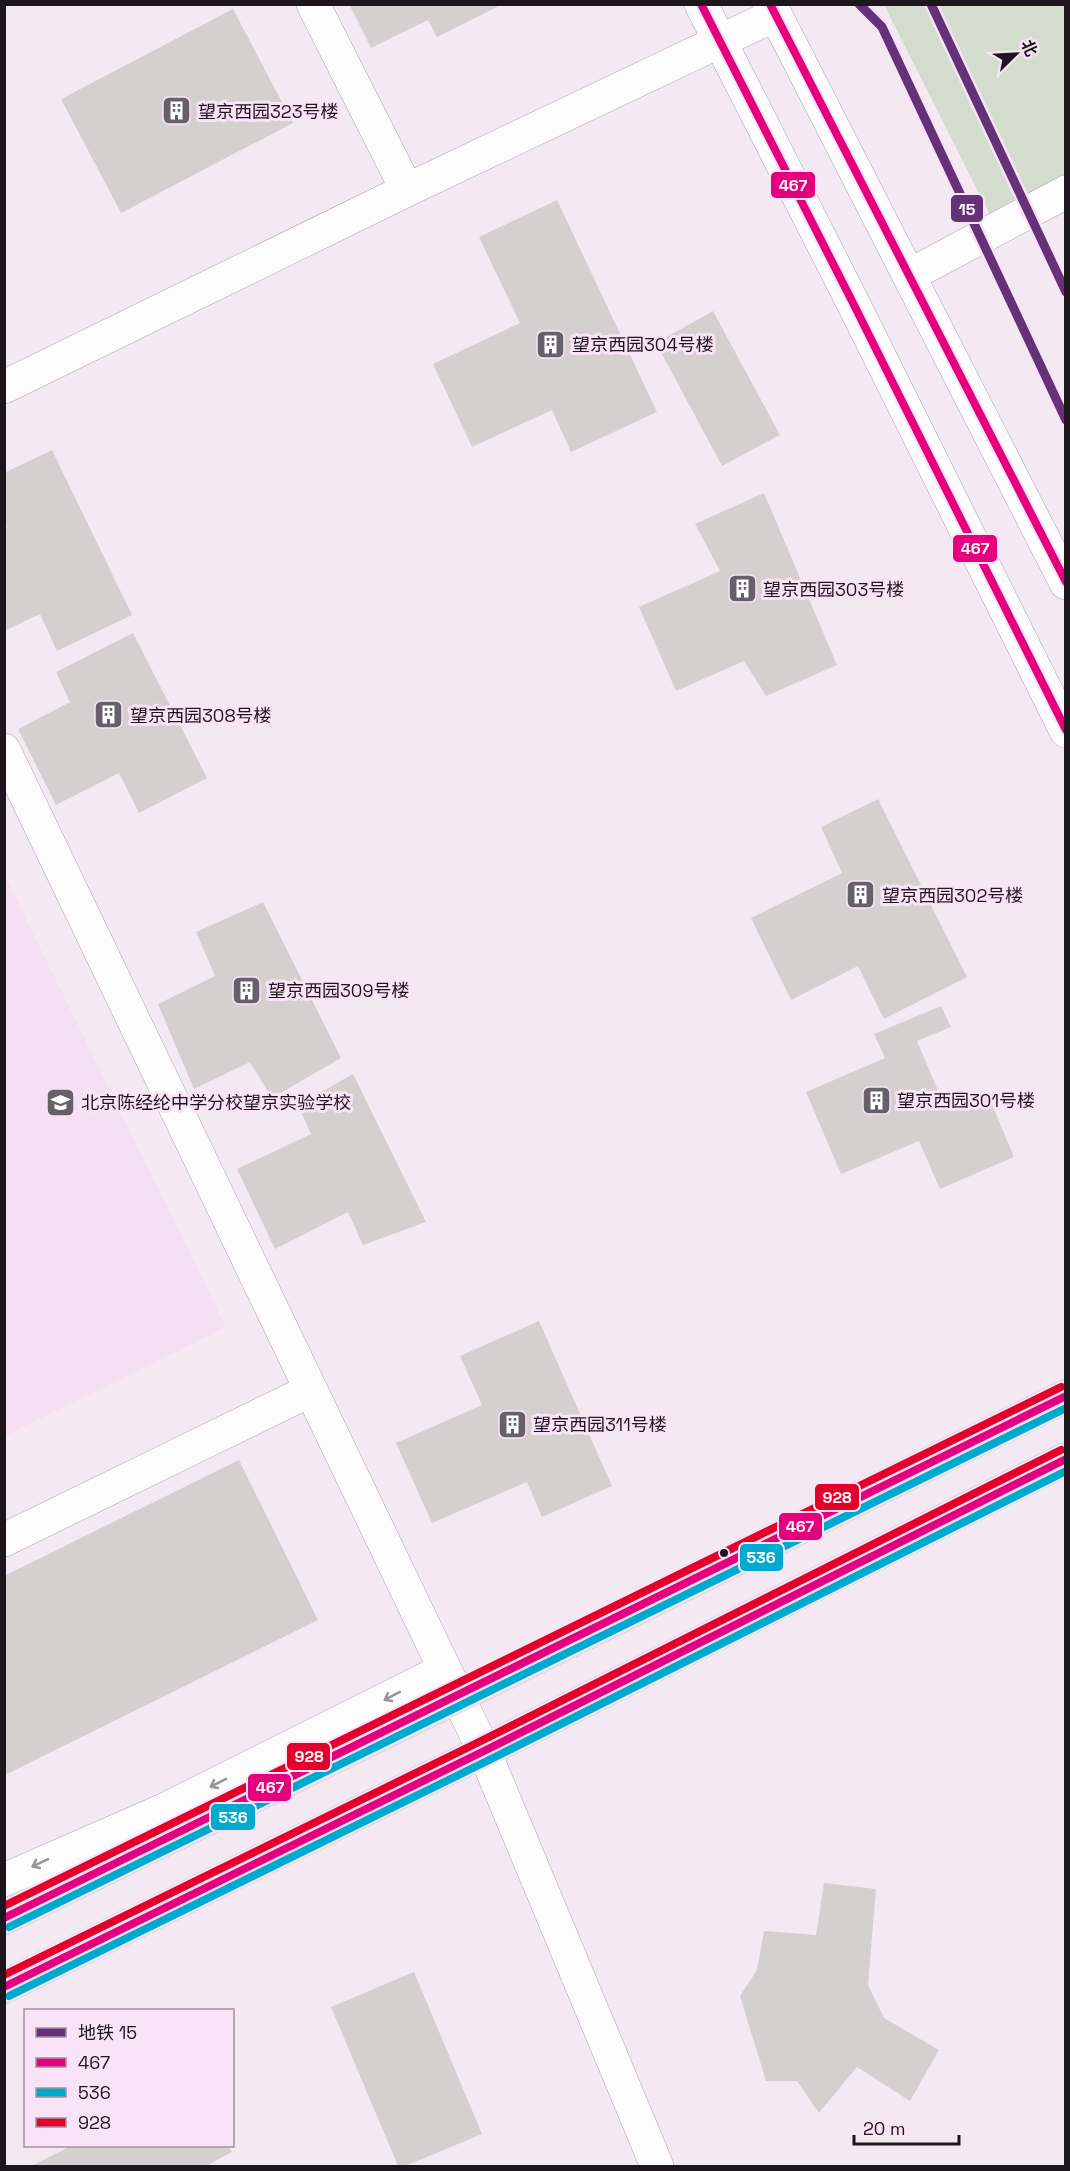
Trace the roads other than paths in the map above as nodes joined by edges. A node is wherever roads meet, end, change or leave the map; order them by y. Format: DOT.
graph roads {
  1 [pos="313,4"];
  2 [pos="701,4"];
  3 [pos="773,10"];
  4 [pos="719,42"];
  5 [pos="407,190"];
  6 [pos="1065,192"];
  7 [pos="910,275"];
  8 [pos="4,387"];
  9 [pos="1065,583"];
  10 [pos="1065,731"];
  11 [pos="4,750"];
  12 [pos="311,1390"];
  13 [pos="1065,1396"];
  14 [pos="1065,1459"];
  15 [pos="4,1540"];
  16 [pos="450,1683"];
  17 [pos="484,1751"];
  18 [pos="4,1880"];
  19 [pos="4,1918"];
  20 [pos="4,1987"];
  21 [pos="657,2166"];
  1 -- 5 [label="street"];
  2 -- 4 [label="street"];
  3 -- 4 [label="street"];
  3 -- 7 [label="street"];
  4 -- 5 [label="street"];
  4 -- 10 [label="street"];
  5 -- 8 [label="street"];
  6 -- 7 [label="street"];
  7 -- 9 [label="street"];
  11 -- 12 [label="street"];
  12 -- 15 [label="street"];
  12 -- 16 [label="street"];
  13 -- 16 [label="main road"];
  14 -- 17 [label="main road"];
  16 -- 17 [label="street"];
  16 -- 18 [label="street, one-way"];
  16 -- 19 [label="main road"];
  17 -- 20 [label="main road"];
  17 -- 21 [label="street"];
}
